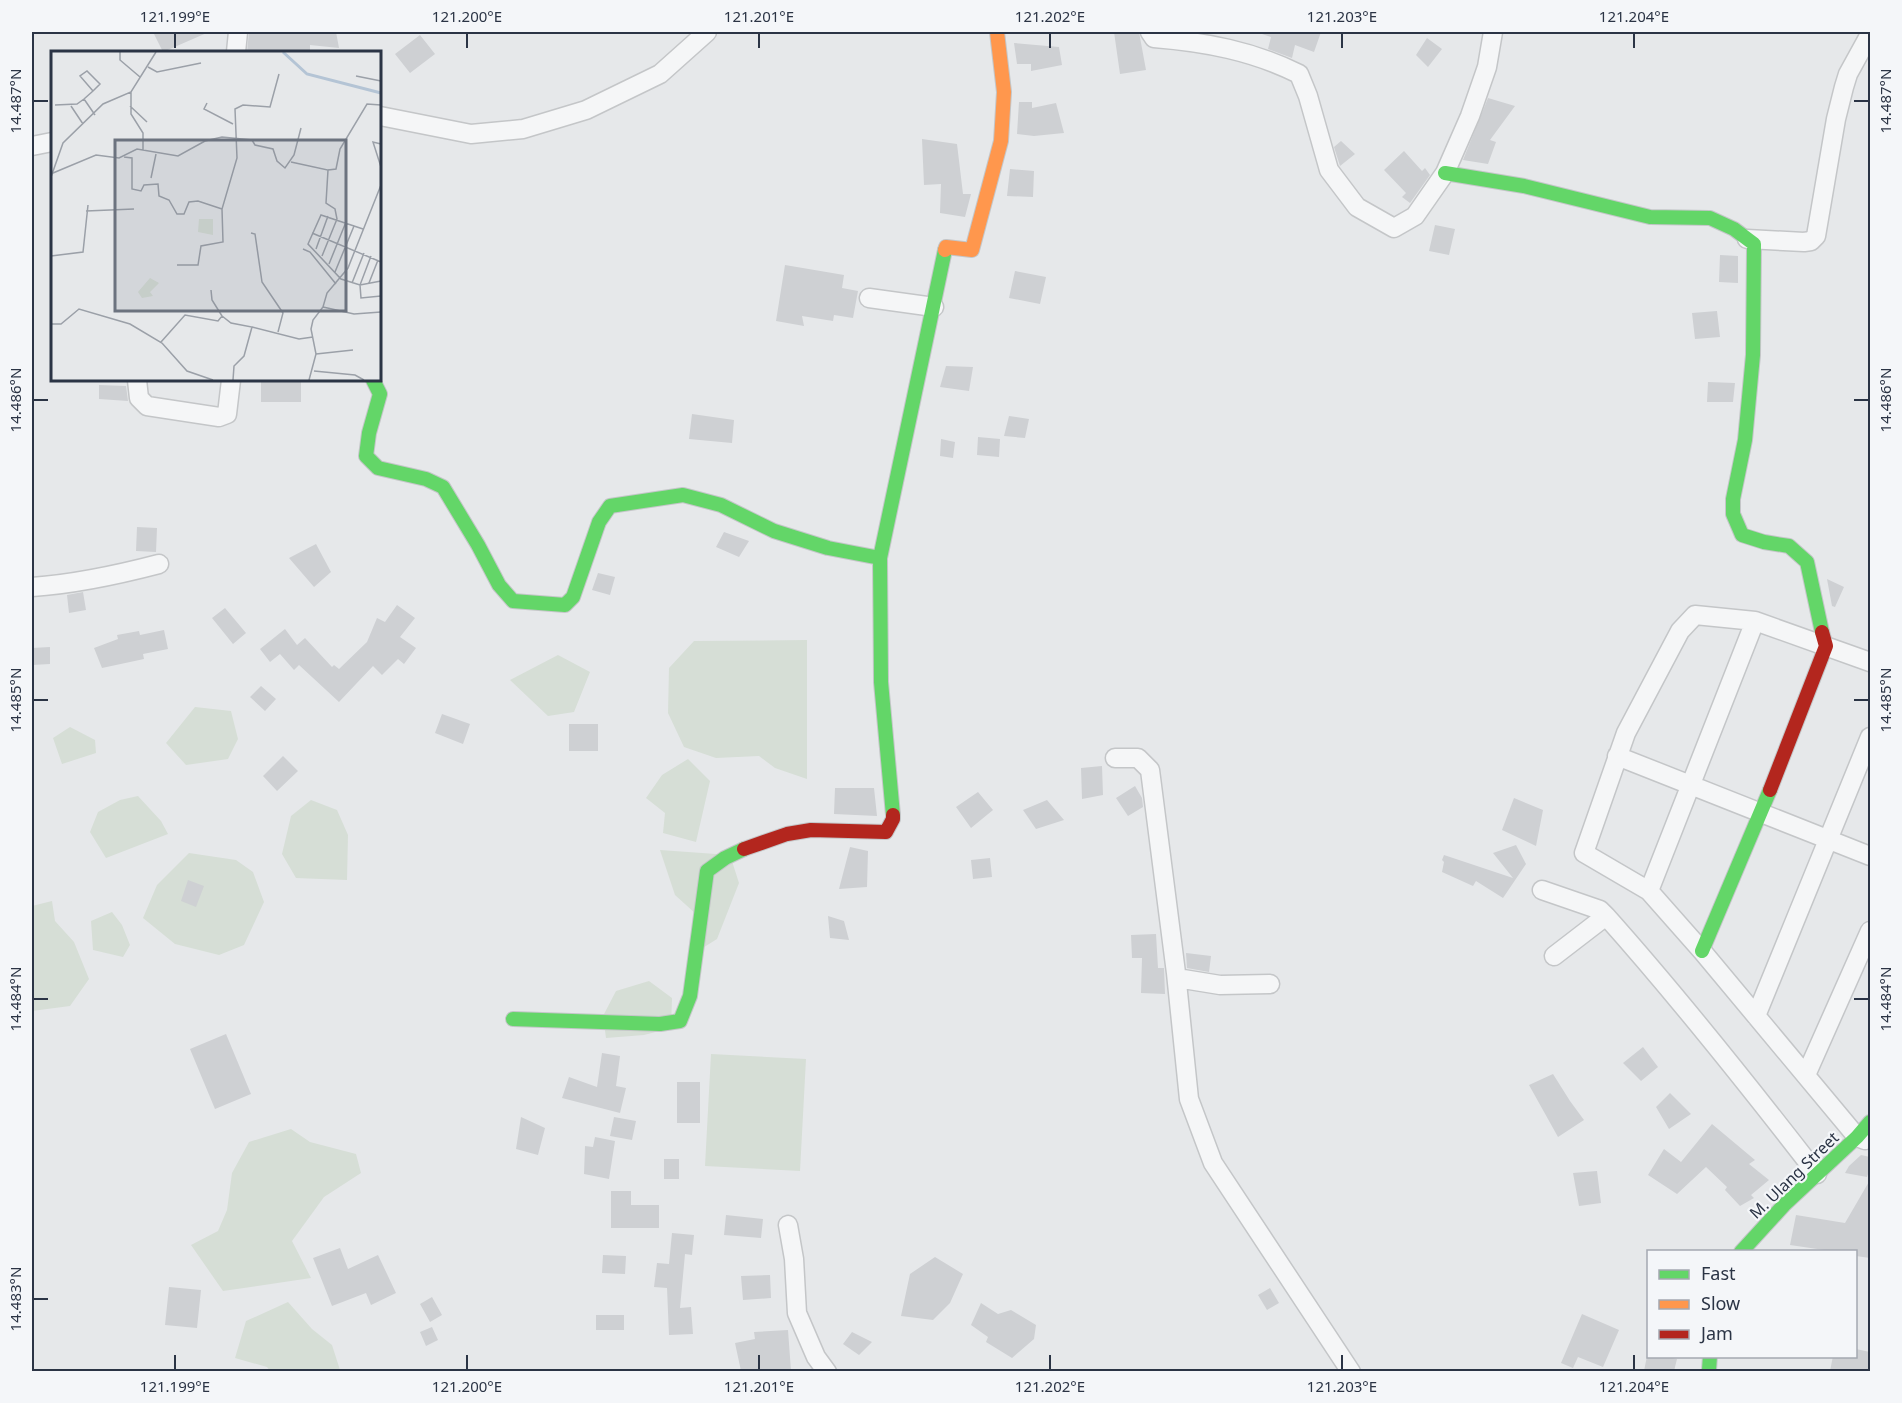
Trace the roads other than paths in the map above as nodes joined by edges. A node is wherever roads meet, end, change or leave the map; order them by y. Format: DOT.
graph roads {
  1 [pos="238,32"];
  2 [pos="707,32"];
  3 [pos="997,32"];
  4 [pos="1150,32"];
  5 [pos="1492,32"];
  6 [pos="1870,34"];
  7 [pos="236,51"];
  8 [pos="381,116"];
  9 [pos="51,142"];
  10 [pos="32,146"];
  11 [pos="1445,173"];
  12 [pos="1746,239"];
  13 [pos="869,298"];
  14 [pos="934,307"];
  15 [pos="137,381"];
  16 [pos="231,381"];
  17 [pos="374,381"];
  18 [pos="880,558"];
  19 [pos="159,564"];
  20 [pos="32,586"];
  21 [pos="1755,621"];
  22 [pos="1827,646"];
  23 [pos="1870,663"];
  24 [pos="1870,737"];
  25 [pos="1617,756"];
  26 [pos="1115,758"];
  27 [pos="1691,786"];
  28 [pos="1761,813"];
  29 [pos="1829,839"];
  30 [pos="1870,855"];
  31 [pos="1542,890"];
  32 [pos="1649,891"];
  33 [pos="1606,916"];
  34 [pos="1870,931"];
  35 [pos="1702,951"];
  36 [pos="1554,956"];
  37 [pos="1177,978"];
  38 [pos="1270,984"];
  39 [pos="1756,1016"];
  40 [pos="513,1018"];
  41 [pos="1806,1076"];
  42 [pos="1870,1122"];
  43 [pos="1864,1139"];
  44 [pos="1817,1174"];
  45 [pos="788,1225"];
  46 [pos="1742,1250"];
  47 [pos="827,1371"];
  48 [pos="1351,1371"];
  1 -- 7 [label="street"];
  2 -- 8 [label="street"];
  3 -- 14 [label="street"];
  4 -- 11 [label="street"];
  5 -- 11 [label="street"];
  6 -- 12 [label="street"];
  9 -- 10 [label="street"];
  11 -- 12 [label="street"];
  12 -- 22 [label="street"];
  13 -- 14 [label="street"];
  14 -- 18 [label="street"];
  15 -- 16 [label="street"];
  17 -- 18 [label="street"];
  18 -- 40 [label="street"];
  19 -- 20 [label="street"];
  21 -- 22 [label="street"];
  21 -- 25 [label="street"];
  21 -- 27 [label="street"];
  22 -- 23 [label="street"];
  22 -- 28 [label="street"];
  24 -- 29 [label="street"];
  25 -- 27 [label="street"];
  25 -- 32 [label="street"];
  26 -- 37 [label="street"];
  27 -- 28 [label="street"];
  27 -- 32 [label="street"];
  28 -- 29 [label="street"];
  28 -- 35 [label="street"];
  29 -- 30 [label="street"];
  29 -- 39 [label="street"];
  31 -- 33 [label="street"];
  32 -- 35 [label="street"];
  33 -- 36 [label="street"];
  33 -- 44 [label="street"];
  34 -- 41 [label="street"];
  35 -- 39 [label="street"];
  37 -- 38 [label="street"];
  37 -- 48 [label="street"];
  39 -- 41 [label="street"];
  41 -- 43 [label="street"];
  42 -- 43 [label="street, M. Ulang Street"];
  43 -- 44 [label="street, M. Ulang Street"];
  44 -- 46 [label="street, M. Ulang Street"];
  45 -- 47 [label="street"];
}
